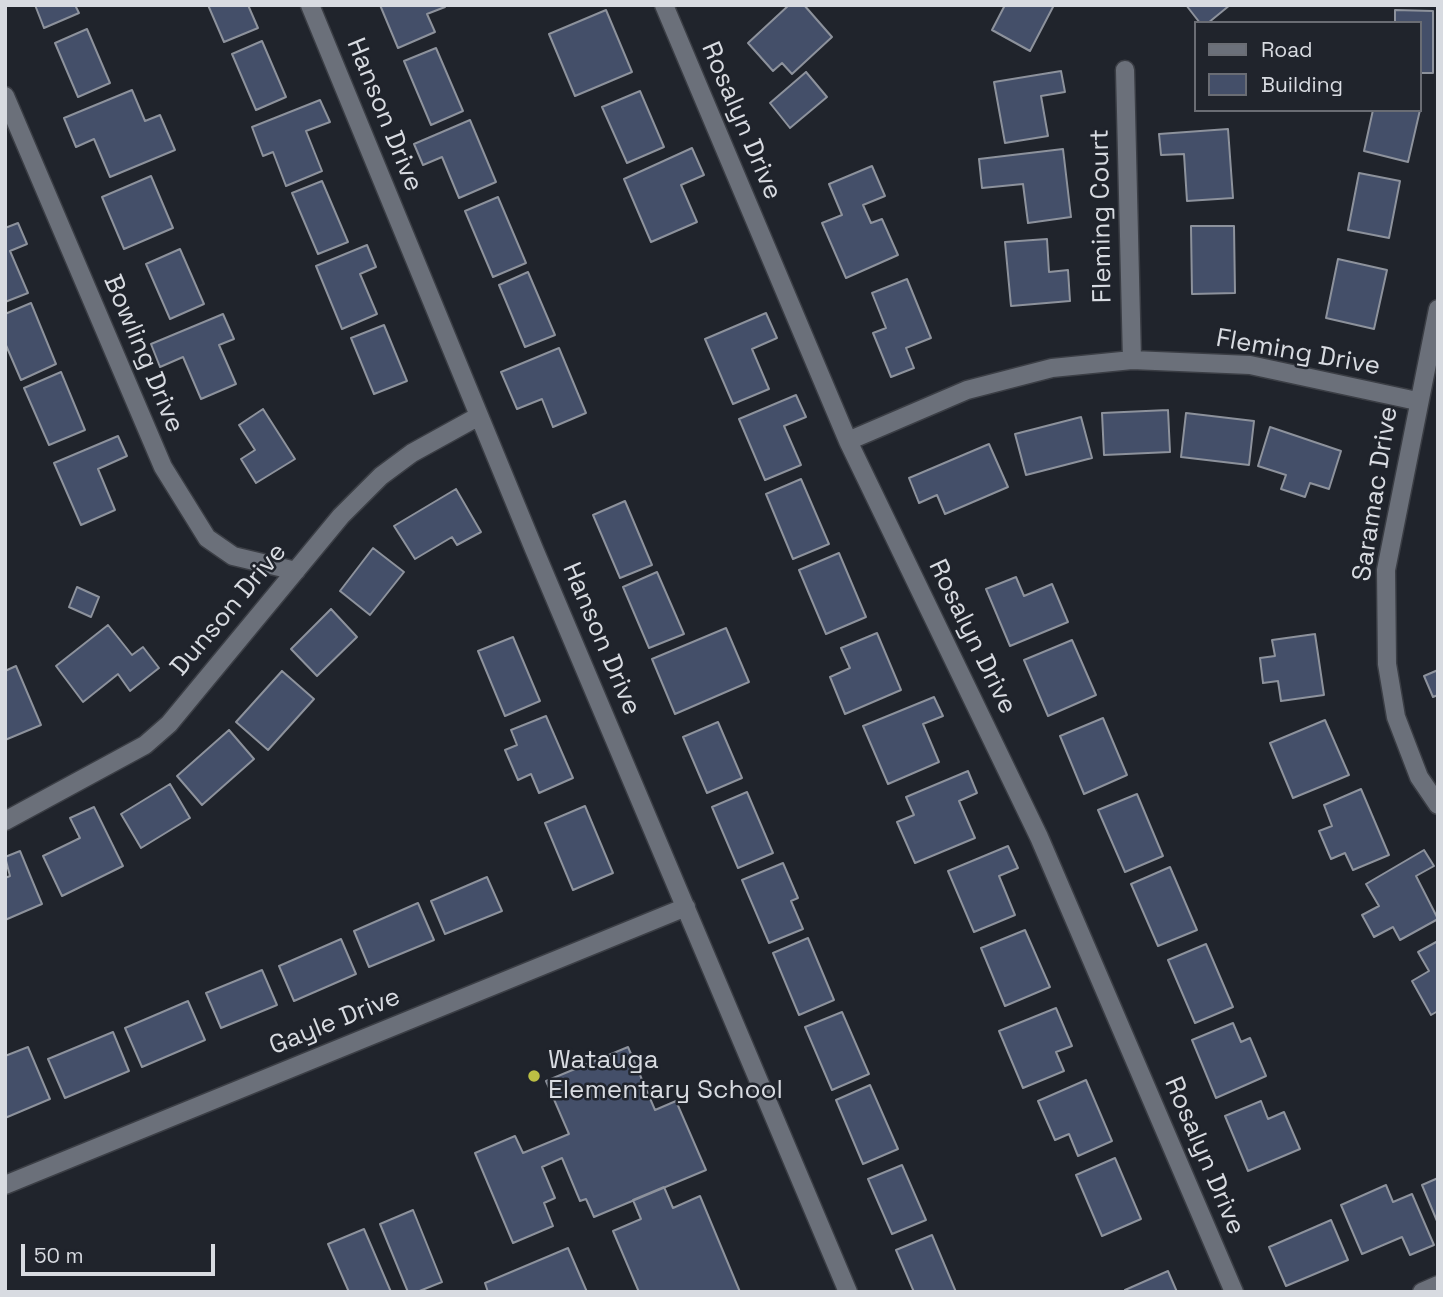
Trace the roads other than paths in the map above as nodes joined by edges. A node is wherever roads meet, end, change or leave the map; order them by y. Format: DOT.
graph roads {
  1 [pos="310,5"];
  2 [pos="670,7"];
  3 [pos="1125,70"];
  4 [pos="5,96"];
  5 [pos="1438,309"];
  6 [pos="1132,360"];
  7 [pos="1417,401"];
  8 [pos="479,416"];
  9 [pos="848,441"];
  10 [pos="296,571"];
  11 [pos="1438,805"];
  12 [pos="5,821"];
  13 [pos="686,907"];
  14 [pos="5,1185"];
  15 [pos="1438,1285"];
  16 [pos="848,1292"];
  17 [pos="1234,1292"];
  18 [pos="1422,1292"];
  1 -- 8 [label="street, Hanson Drive"];
  2 -- 9 [label="street, Rosalyn Drive"];
  3 -- 6 [label="street, Fleming Court"];
  4 -- 10 [label="street, Bowling Drive"];
  5 -- 7 [label="street, Saramac Drive"];
  6 -- 7 [label="street, Fleming Drive"];
  6 -- 9 [label="street, Fleming Drive"];
  7 -- 11 [label="street, Saramac Drive"];
  8 -- 10 [label="street, Dunson Drive"];
  8 -- 13 [label="street, Hanson Drive"];
  9 -- 17 [label="street, Rosalyn Drive"];
  10 -- 12 [label="street, Dunson Drive"];
  13 -- 14 [label="street, Gayle Drive"];
  13 -- 16 [label="street, Hanson Drive"];
  15 -- 18 [label="street"];
}
